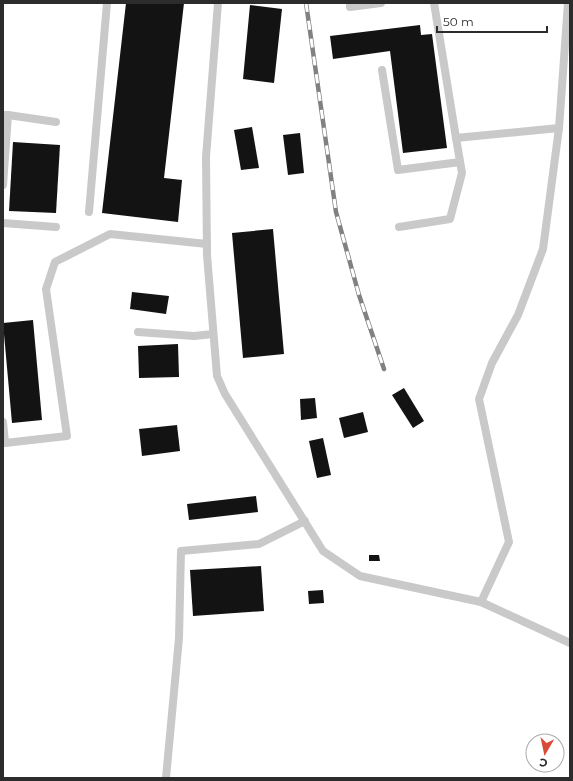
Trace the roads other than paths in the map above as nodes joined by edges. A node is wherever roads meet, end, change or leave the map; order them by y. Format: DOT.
graph roads {
  1 [pos="107,3"];
  2 [pos="218,3"];
  3 [pos="350,3"];
  4 [pos="381,3"];
  5 [pos="434,3"];
  6 [pos="568,3"];
  7 [pos="382,70"];
  8 [pos="566,88"];
  9 [pos="5,115"];
  10 [pos="56,122"];
  11 [pos="559,128"];
  12 [pos="456,138"];
  13 [pos="460,162"];
  14 [pos="3,185"];
  15 [pos="89,212"];
  16 [pos="3,223"];
  17 [pos="56,227"];
  18 [pos="400,227"];
  19 [pos="207,244"];
  20 [pos="138,332"];
  21 [pos="213,334"];
  22 [pos="3,422"];
  23 [pos="305,521"];
  24 [pos="481,602"];
  25 [pos="570,643"];
  26 [pos="166,778"];
  1 -- 15 [label="lane"];
  2 -- 19 [label="lane"];
  3 -- 4 [label="lane"];
  5 -- 12 [label="lane"];
  6 -- 8 [label="lane"];
  7 -- 13 [label="lane"];
  8 -- 11 [label="lane"];
  9 -- 10 [label="lane"];
  9 -- 14 [label="lane"];
  11 -- 12 [label="lane"];
  11 -- 24 [label="lane"];
  12 -- 13 [label="lane"];
  13 -- 18 [label="lane"];
  16 -- 17 [label="lane"];
  19 -- 21 [label="lane"];
  19 -- 22 [label="lane"];
  20 -- 21 [label="lane"];
  21 -- 23 [label="lane"];
  23 -- 24 [label="lane"];
  23 -- 26 [label="lane"];
  24 -- 25 [label="lane"];
}
